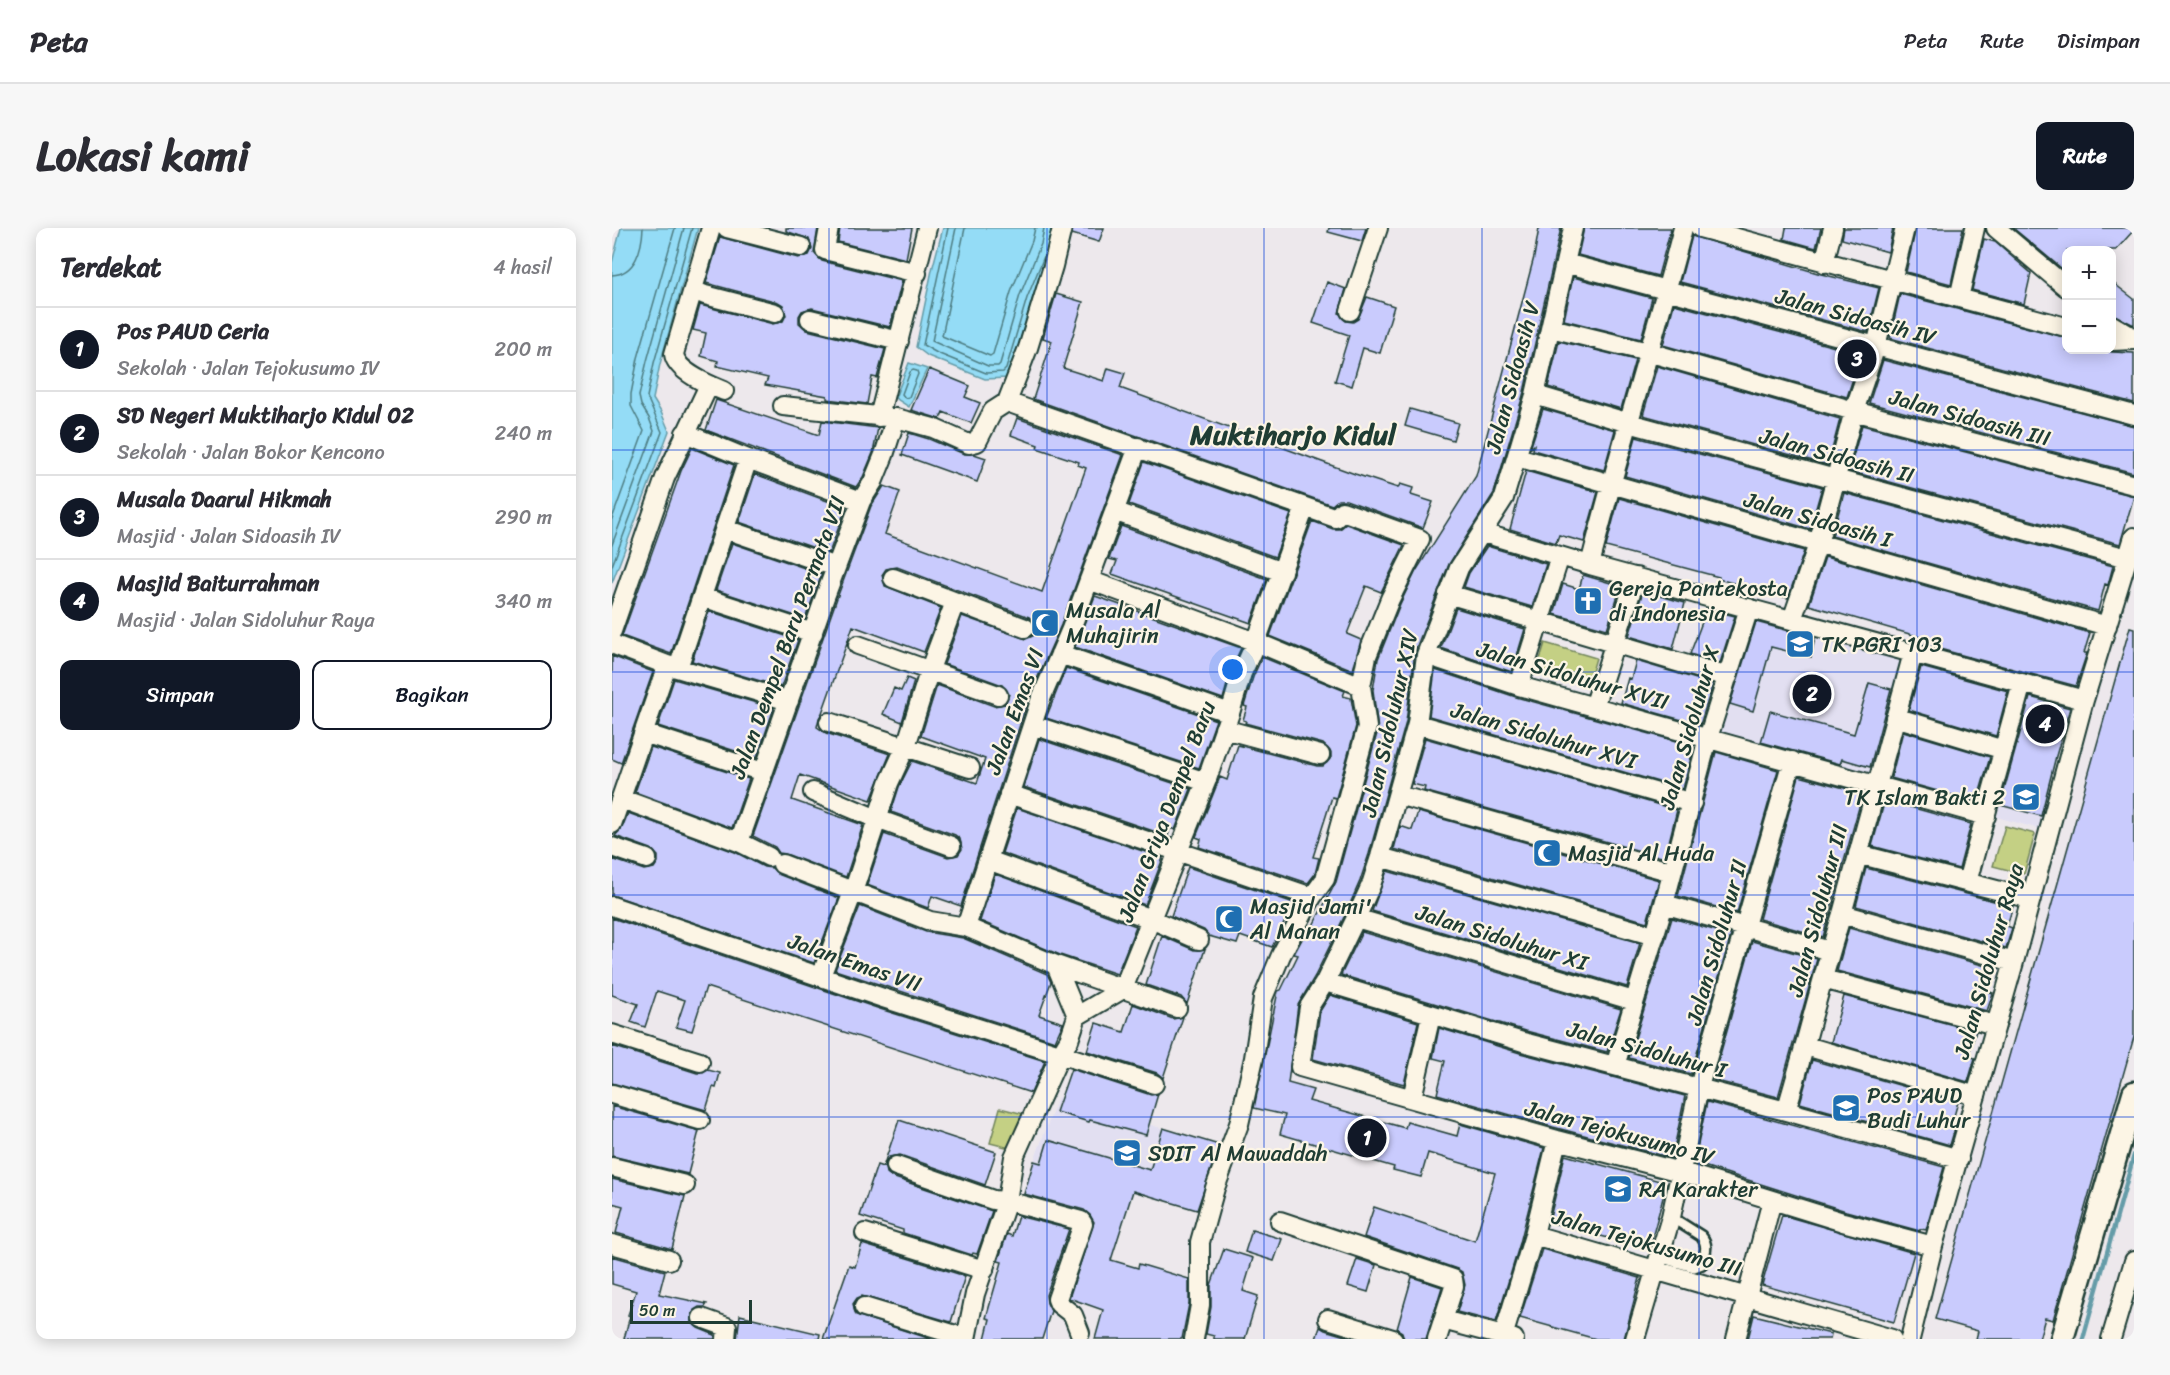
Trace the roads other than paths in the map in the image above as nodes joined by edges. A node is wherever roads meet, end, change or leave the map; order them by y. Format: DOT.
graph roads {
  1 [pos="711,228"];
  2 [pos="727,228"];
  3 [pos="829,228"];
  4 [pos="927,228"];
  5 [pos="1062,228"];
  6 [pos="1378,228"];
  7 [pos="1573,228"];
  8 [pos="1683,228"];
  9 [pos="1700,228"];
  10 [pos="1833,228"];
  11 [pos="1905,228"];
  12 [pos="1975,228"];
  13 [pos="1996,228"];
  14 [pos="779,234"];
  15 [pos="801,247"];
  16 [pos="1565,263"];
  17 [pos="1824,263"];
  18 [pos="917,273"];
  19 [pos="1893,279"];
  20 [pos="2062,283"];
  21 [pos="693,290"];
  22 [pos="1667,291"];
  23 [pos="1959,298"];
  24 [pos="1350,311"];
  25 [pos="775,313"];
  26 [pos="810,319"];
  27 [pos="2062,326"];
  28 [pos="1551,328"];
  29 [pos="2116,328"];
  30 [pos="2134,339"];
  31 [pos="899,341"];
  32 [pos="2116,341"];
  33 [pos="1876,346"];
  34 [pos="1648,352"];
  35 [pos="1535,395"];
  36 [pos="1007,402"];
  37 [pos="783,406"];
  38 [pos="1854,411"];
  39 [pos="886,413"];
  40 [pos="2134,415"];
  41 [pos="1629,423"];
  42 [pos="685,433"];
  43 [pos="1138,447"];
  44 [pos="1516,457"];
  45 [pos="748,459"];
  46 [pos="1835,479"];
  47 [pos="1610,484"];
  48 [pos="2134,485"];
  49 [pos="861,501"];
  50 [pos="1305,507"];
  51 [pos="1114,511"];
  52 [pos="725,530"];
  53 [pos="1483,534"];
  54 [pos="2134,537"];
  55 [pos="1818,544"];
  56 [pos="1560,556"];
  57 [pos="2127,558"];
  58 [pos="1590,565"];
  59 [pos="836,567"];
  60 [pos="1282,572"];
  61 [pos="1636,577"];
  62 [pos="892,578"];
  63 [pos="1089,580"];
  64 [pos="1448,594"];
  65 [pos="702,597"];
  66 [pos="955,602"];
  67 [pos="1749,608"];
  68 [pos="1792,620"];
  69 [pos="1540,621"];
  70 [pos="2107,626"];
  71 [pos="1025,628"];
  72 [pos="612,631"];
  73 [pos="813,633"];
  74 [pos="1256,642"];
  75 [pos="612,644"];
  76 [pos="1614,644"];
  77 [pos="858,645"];
  78 [pos="1913,653"];
  79 [pos="1060,654"];
  80 [pos="1426,656"];
  81 [pos="673,666"];
  82 [pos="930,669"];
  83 [pos="1728,677"];
  84 [pos="2022,682"];
  85 [pos="1361,686"];
  86 [pos="1519,686"];
  87 [pos="998,695"];
  88 [pos="2085,700"];
  89 [pos="789,701"];
  90 [pos="1594,707"];
  91 [pos="1895,717"];
  92 [pos="1227,721"];
  93 [pos="829,722"];
  94 [pos="1417,724"];
  95 [pos="1033,725"];
  96 [pos="644,733"];
  97 [pos="1708,738"];
  98 [pos="906,746"];
  99 [pos="2004,750"];
  100 [pos="1320,755"];
  101 [pos="1792,761"];
  102 [pos="970,768"];
  103 [pos="620,771"];
  104 [pos="763,772"];
  105 [pos="1206,782"];
  106 [pos="1876,786"];
  107 [pos="813,792"];
  108 [pos="1009,794"];
  109 [pos="1398,795"];
  110 [pos="622,799"];
  111 [pos="1692,803"];
  112 [pos="1986,816"];
  113 [pos="877,819"];
  114 [pos="612,824"];
  115 [pos="739,842"];
  116 [pos="951,846"];
  117 [pos="612,847"];
  118 [pos="1178,852"];
  119 [pos="1858,854"];
  120 [pos="1380,857"];
  121 [pos="647,859"];
  122 [pos="988,860"];
  123 [pos="1672,873"];
  124 [pos="1967,882"];
  125 [pos="853,892"];
  126 [pos="1311,897"];
  127 [pos="2031,899"];
  128 [pos="1664,904"];
  129 [pos="612,906"];
  130 [pos="1842,914"];
  131 [pos="1356,918"];
  132 [pos="1151,919"];
  133 [pos="966,927"];
  134 [pos="1746,927"];
  135 [pos="1654,936"];
  136 [pos="1199,940"];
  137 [pos="1830,951"];
  138 [pos="2014,962"];
  139 [pos="1056,965"];
  140 [pos="821,976"];
  141 [pos="1822,979"];
  142 [pos="1325,982"];
  143 [pos="1123,989"];
  144 [pos="1634,1001"];
  145 [pos="1177,1008"];
  146 [pos="1431,1015"];
  147 [pos="1077,1016"];
  148 [pos="1995,1025"];
  149 [pos="612,1034"];
  150 [pos="1806,1046"];
  151 [pos="1060,1055"];
  152 [pos="700,1062"];
  153 [pos="1615,1066"];
  154 [pos="1328,1076"];
  155 [pos="1155,1084"];
  156 [pos="1699,1087"];
  157 [pos="2134,1093"];
  158 [pos="612,1094"];
  159 [pos="1976,1096"];
  160 [pos="1412,1098"];
  161 [pos="1786,1111"];
  162 [pos="700,1120"];
  163 [pos="1557,1140"];
  164 [pos="1959,1159"];
  165 [pos="896,1166"];
  166 [pos="612,1167"];
  167 [pos="1681,1173"];
  168 [pos="685,1185"];
  169 [pos="1772,1200"];
  170 [pos="1007,1201"];
  171 [pos="1671,1216"];
  172 [pos="1280,1221"];
  173 [pos="865,1233"];
  174 [pos="1534,1235"];
  175 [pos="612,1244"];
  176 [pos="1933,1246"];
  177 [pos="669,1260"];
  178 [pos="2134,1261"];
  179 [pos="1656,1263"];
  180 [pos="984,1270"];
  181 [pos="1747,1296"];
  182 [pos="864,1307"];
  183 [pos="702,1318"];
  184 [pos="1328,1319"];
  185 [pos="1443,1320"];
  186 [pos="1080,1333"];
  187 [pos="1509,1338"];
  188 [pos="726,1339"];
  189 [pos="966,1339"];
  190 [pos="1194,1339"];
  191 [pos="1393,1339"];
  192 [pos="1437,1339"];
  193 [pos="1635,1339"];
  194 [pos="1736,1339"];
  195 [pos="1892,1339"];
  196 [pos="1911,1339"];
  197 [pos="2062,1339"];
  198 [pos="2111,1339"];
  1 -- 21 [label="street"];
  2 -- 14 [label="street"];
  3 -- 18 [label="street"];
  4 -- 18 [label="street, Jalan Dempel Baru Permata VII"];
  5 -- 36 [label="street"];
  6 -- 24 [label="street"];
  7 -- 16 [label="street, Jalan Sidoasih V"];
  8 -- 22 [label="street"];
  9 -- 17 [label="street"];
  10 -- 17 [label="street"];
  11 -- 19 [label="street"];
  12 -- 23 [label="street"];
  13 -- 20 [label="street"];
  14 -- 15 [label="street"];
  16 -- 22 [label="street, Jalan Sidoasih IV"];
  16 -- 28 [label="street, Jalan Sidoasih V"];
  17 -- 19 [label="street"];
  18 -- 31 [label="street, Jalan Dempel Baru Permata VII"];
  19 -- 23 [label="street"];
  19 -- 33 [label="street"];
  21 -- 25 [label="street"];
  21 -- 42 [label="street"];
  22 -- 33 [label="street, Jalan Sidoasih IV"];
  22 -- 34 [label="street"];
  23 -- 27 [label="street"];
  26 -- 31 [label="street"];
  28 -- 34 [label="street, Jalan Sidoasih III"];
  28 -- 35 [label="street, Jalan Sidoasih V"];
  29 -- 30 [label="street"];
  30 -- 32 [label="street"];
  31 -- 39 [label="street, Jalan Dempel Baru Permata VII"];
  33 -- 38 [label="street"];
  33 -- 40 [label="street, Jalan Sidoasih IV"];
  34 -- 38 [label="street, Jalan Sidoasih III"];
  34 -- 41 [label="street"];
  35 -- 41 [label="street, Jalan Sidoasih II"];
  35 -- 44 [label="street, Jalan Sidoasih V"];
  36 -- 39 [label="street"];
  36 -- 43 [label="street"];
  37 -- 39 [label="street"];
  38 -- 46 [label="street"];
  38 -- 48 [label="street, Jalan Sidoasih III"];
  39 -- 49 [label="street, Jalan Dempel Baru Permata VII"];
  41 -- 46 [label="street, Jalan Sidoasih II"];
  41 -- 47 [label="street"];
  42 -- 45 [label="street"];
  42 -- 72 [label="street"];
  43 -- 50 [label="street"];
  43 -- 51 [label="street, Jalan Emas VI"];
  44 -- 47 [label="street, Jalan Sidoasih I"];
  44 -- 53 [label="street, Jalan Sidoasih V"];
  45 -- 49 [label="street"];
  45 -- 52 [label="street"];
  46 -- 55 [label="street"];
  46 -- 57 [label="street, Jalan Sidoasih II"];
  47 -- 55 [label="street, Jalan Sidoasih I"];
  47 -- 58 [label="street"];
  49 -- 59 [label="street, Jalan Dempel Baru Permata VII"];
  50 -- 60 [label="street, Jalan Griya Dempel Baru"];
  50 -- 85 [label="street"];
  51 -- 60 [label="street"];
  51 -- 63 [label="street, Jalan Emas VI"];
  52 -- 59 [label="street"];
  52 -- 65 [label="street"];
  53 -- 56 [label="street"];
  53 -- 64 [label="street, Jalan Sidoluhur XIV"];
  54 -- 57 [label="street, Jalan Sidoluhur Raya"];
  55 -- 68 [label="street"];
  55 -- 70 [label="street, Jalan Sidoasih I"];
  56 -- 58 [label="street"];
  56 -- 69 [label="street"];
  57 -- 70 [label="street, Jalan Sidoluhur Raya"];
  58 -- 61 [label="street"];
  59 -- 73 [label="street, Jalan Dempel Baru Permata VII"];
  60 -- 74 [label="street, Jalan Griya Dempel Baru"];
  61 -- 67 [label="street"];
  61 -- 76 [label="street"];
  62 -- 66 [label="street"];
  63 -- 74 [label="street"];
  63 -- 79 [label="street, Jalan Emas VI"];
  64 -- 69 [label="street"];
  64 -- 80 [label="street, Jalan Sidoluhur XIV"];
  65 -- 73 [label="street"];
  65 -- 81 [label="street"];
  66 -- 71 [label="street"];
  66 -- 82 [label="street"];
  67 -- 68 [label="street"];
  67 -- 83 [label="street, Jalan Sidoluhur X"];
  68 -- 78 [label="street"];
  69 -- 76 [label="street"];
  69 -- 86 [label="street"];
  70 -- 88 [label="street, Jalan Sidoluhur Raya"];
  73 -- 89 [label="street, Jalan Dempel Baru Permata VII"];
  74 -- 85 [label="street"];
  74 -- 92 [label="street, Jalan Griya Dempel Baru"];
  75 -- 81 [label="street"];
  76 -- 83 [label="street"];
  76 -- 90 [label="street"];
  77 -- 82 [label="street"];
  78 -- 84 [label="street"];
  78 -- 91 [label="street, Jalan Sidoluhur III"];
  79 -- 92 [label="street"];
  79 -- 95 [label="street, Jalan Emas VI"];
  80 -- 86 [label="street, Jalan Sidoluhur XVII"];
  80 -- 94 [label="street, Jalan Sidoluhur XIV"];
  81 -- 89 [label="street"];
  81 -- 96 [label="street"];
  82 -- 87 [label="street"];
  82 -- 98 [label="street"];
  83 -- 97 [label="street, Jalan Sidoluhur X"];
  84 -- 88 [label="street"];
  84 -- 99 [label="street"];
  85 -- 126 [label="street"];
  86 -- 90 [label="street, Jalan Sidoluhur XVII"];
  88 -- 127 [label="street, Jalan Sidoluhur Raya"];
  89 -- 104 [label="street, Jalan Dempel Baru Permata VII"];
  90 -- 97 [label="street, Jalan Sidoluhur XVII"];
  91 -- 99 [label="street"];
  91 -- 106 [label="street, Jalan Sidoluhur III"];
  92 -- 100 [label="street"];
  92 -- 105 [label="street, Jalan Griya Dempel Baru"];
  93 -- 98 [label="street"];
  94 -- 109 [label="street, Jalan Sidoluhur XIV"];
  94 -- 111 [label="street, Jalan Sidoluhur XVI"];
  95 -- 105 [label="street"];
  95 -- 108 [label="street, Jalan Emas VI"];
  96 -- 103 [label="street"];
  96 -- 104 [label="street"];
  97 -- 101 [label="street, Jalan Sidoluhur XVII"];
  97 -- 111 [label="street, Jalan Sidoluhur X"];
  98 -- 102 [label="street"];
  98 -- 113 [label="street"];
  99 -- 112 [label="street"];
  101 -- 106 [label="street, Jalan Sidoluhur XVII"];
  101 -- 134 [label="street, Jalan Sidoluhur II"];
  103 -- 110 [label="street"];
  104 -- 115 [label="street, Jalan Dempel Baru Permata VII"];
  105 -- 118 [label="street, Jalan Griya Dempel Baru"];
  106 -- 112 [label="street, Jalan Sidoluhur XVII"];
  106 -- 119 [label="street, Jalan Sidoluhur III"];
  107 -- 113 [label="street"];
  108 -- 118 [label="street"];
  108 -- 122 [label="street, Jalan Emas VI"];
  109 -- 120 [label="street, Jalan Sidoluhur XIV"];
  109 -- 123 [label="street"];
  110 -- 114 [label="street"];
  110 -- 115 [label="street"];
  111 -- 123 [label="street, Jalan Sidoluhur X"];
  112 -- 124 [label="street"];
  113 -- 116 [label="street"];
  113 -- 125 [label="street"];
  115 -- 125 [label="street"];
  117 -- 121 [label="street"];
  118 -- 126 [label="street"];
  118 -- 132 [label="street, Jalan Griya Dempel Baru"];
  119 -- 124 [label="street"];
  119 -- 130 [label="street, Jalan Sidoluhur III"];
  120 -- 131 [label="street, Jalan Sidoluhur XIV"];
  120 -- 135 [label="street"];
  122 -- 132 [label="street"];
  122 -- 133 [label="street, Jalan Emas VI"];
  123 -- 128 [label="street, Jalan Sidoluhur X"];
  124 -- 127 [label="street"];
  125 -- 133 [label="street"];
  125 -- 140 [label="street"];
  126 -- 190 [label="street"];
  127 -- 138 [label="street, Jalan Sidoluhur Raya"];
  128 -- 134 [label="street"];
  128 -- 135 [label="street, Jalan Sidoluhur X"];
  129 -- 140 [label="street, Jalan Emas VII"];
  130 -- 137 [label="street, Jalan Sidoluhur III"];
  130 -- 138 [label="street"];
  131 -- 142 [label="street, Jalan Sidoluhur XIV"];
  131 -- 144 [label="street, Jalan Sidoluhur XI"];
  132 -- 136 [label="street"];
  132 -- 143 [label="street, Jalan Griya Dempel Baru"];
  133 -- 139 [label="street"];
  134 -- 137 [label="street"];
  134 -- 156 [label="street, Jalan Sidoluhur II"];
  135 -- 144 [label="street, Jalan Sidoluhur X"];
  137 -- 141 [label="street, Jalan Sidoluhur III"];
  138 -- 148 [label="street, Jalan Sidoluhur Raya"];
  139 -- 143 [label="street"];
  139 -- 147 [label="street"];
  140 -- 151 [label="street, Jalan Emas VII"];
  141 -- 148 [label="street"];
  141 -- 150 [label="street, Jalan Sidoluhur III"];
  142 -- 146 [label="street, Jalan Sidoluhur I"];
  142 -- 154 [label="street, Jalan Sidoluhur XIV"];
  143 -- 145 [label="street"];
  143 -- 147 [label="street"];
  144 -- 153 [label="street, Jalan Sidoluhur X"];
  146 -- 153 [label="street, Jalan Sidoluhur I"];
  146 -- 160 [label="street"];
  147 -- 151 [label="street"];
  148 -- 159 [label="street, Jalan Sidoluhur Raya"];
  149 -- 152 [label="street"];
  150 -- 159 [label="street"];
  150 -- 161 [label="street, Jalan Sidoluhur III"];
  151 -- 155 [label="street, Jalan Emas VII"];
  151 -- 170 [label="street"];
  153 -- 156 [label="street, Jalan Sidoluhur I"];
  154 -- 160 [label="street, Jalan Tejokusumo IV"];
  156 -- 161 [label="street, Jalan Sidoluhur I"];
  156 -- 167 [label="street, Jalan Sidoluhur II"];
  157 -- 197 [label="street"];
  158 -- 162 [label="street"];
  159 -- 164 [label="street, Jalan Sidoluhur Raya"];
  160 -- 163 [label="street, Jalan Tejokusumo IV"];
  161 -- 164 [label="street, Jalan Sidoluhur I"];
  163 -- 167 [label="street, Jalan Tejokusumo IV"];
  163 -- 174 [label="street"];
  164 -- 176 [label="street, Jalan Sidoluhur Raya"];
  165 -- 170 [label="street"];
  166 -- 168 [label="street"];
  167 -- 169 [label="street, Jalan Tejokusumo IV"];
  167 -- 171 [label="street, Jalan Sidoluhur II"];
  169 -- 176 [label="street, Jalan Tejokusumo IV"];
  169 -- 181 [label="street"];
  170 -- 180 [label="street"];
  170 -- 186 [label="street"];
  171 -- 179 [label="street, Jalan Sidoluhur II"];
  171 -- 179 [label="lane"];
  172 -- 185 [label="street"];
  173 -- 180 [label="street"];
  174 -- 179 [label="street, Jalan Tejokusumo III"];
  174 -- 187 [label="street"];
  175 -- 177 [label="street"];
  176 -- 196 [label="street, Jalan Sidoluhur Raya"];
  178 -- 198 [label="street"];
  179 -- 181 [label="street, Jalan Tejokusumo III"];
  179 -- 193 [label="street, Jalan Sidoluhur II"];
  180 -- 189 [label="street"];
  181 -- 194 [label="street"];
  181 -- 195 [label="street, Jalan Tejokusumo III"];
  182 -- 189 [label="street"];
  183 -- 188 [label="street"];
  184 -- 191 [label="street"];
  185 -- 187 [label="street"];
  185 -- 192 [label="street"];
}
